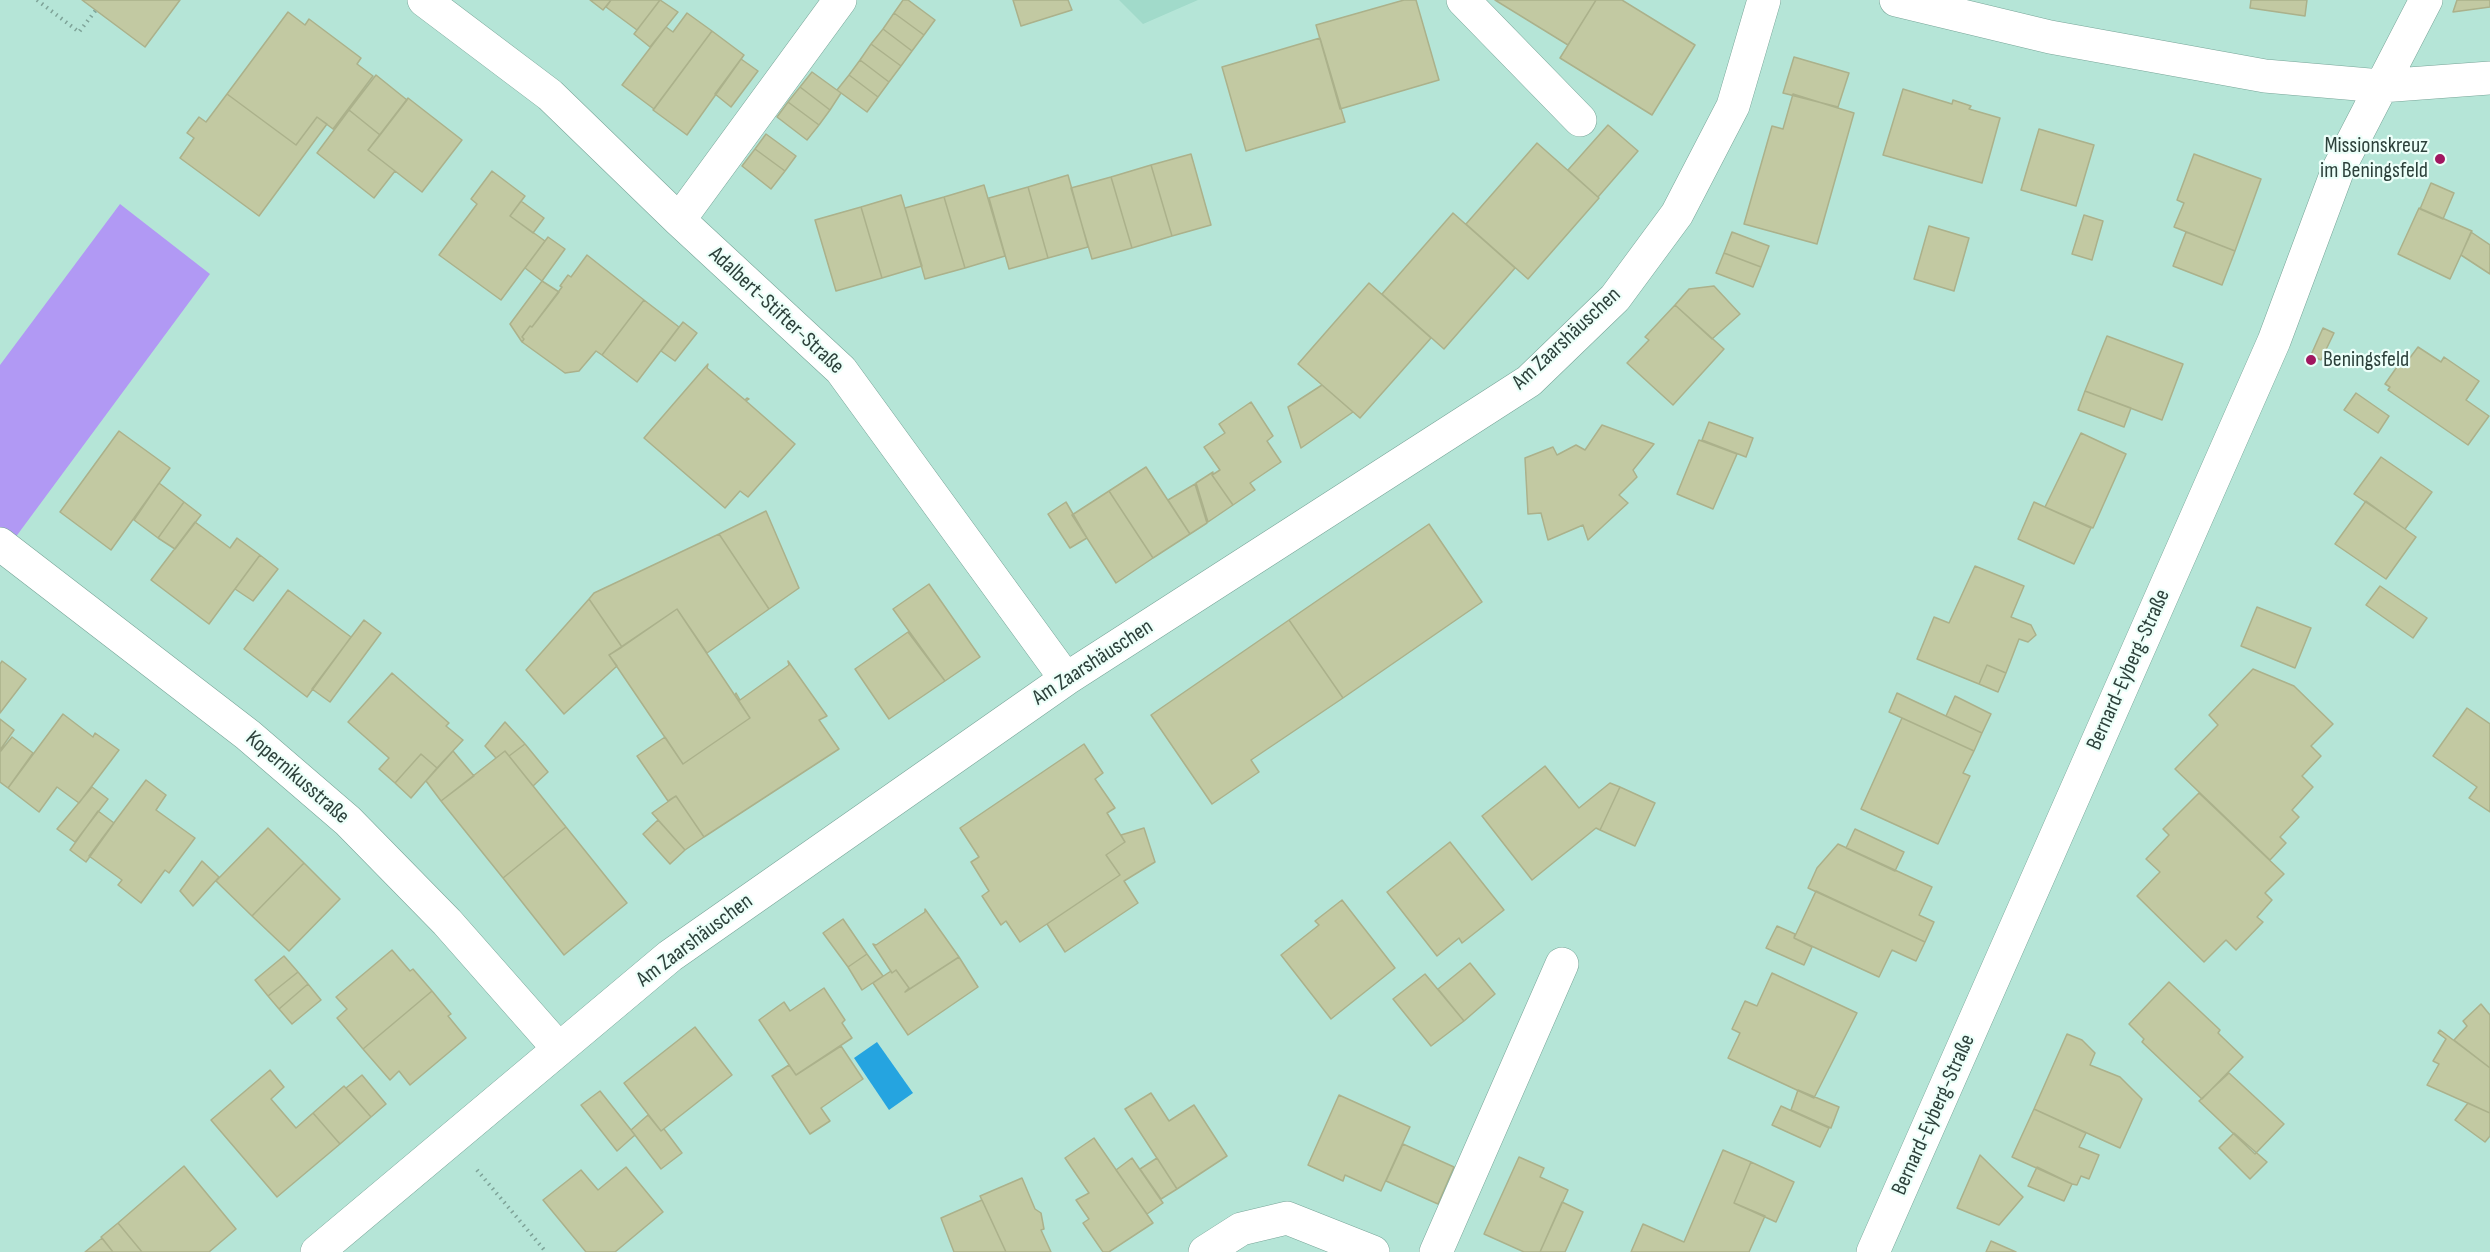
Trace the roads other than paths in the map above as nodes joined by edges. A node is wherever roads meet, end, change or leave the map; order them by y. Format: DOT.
graph roads {
  1 [pos="424,0"];
  2 [pos="840,0"];
  3 [pos="1463,0"];
  4 [pos="1764,0"];
  5 [pos="1896,0"];
  6 [pos="2426,0"];
  7 [pos="2490,78"];
  8 [pos="2381,86"];
  9 [pos="1580,120"];
  10 [pos="679,220"];
  11 [pos="0,544"];
  12 [pos="1066,679"];
  13 [pos="1562,964"];
  14 [pos="559,1049"];
  15 [pos="317,1252"];
  16 [pos="1205,1252"];
  17 [pos="1373,1252"];
  18 [pos="1436,1252"];
  19 [pos="1873,1252"];
  1 -- 10 [label="street, Adalbert-Stifter-Straße"];
  2 -- 10 [label="street"];
  3 -- 9 [label="street"];
  4 -- 12 [label="street, Am Zaarshäuschen"];
  5 -- 8 [label="street"];
  6 -- 8 [label="street, Bernard-Eyberg-Straße"];
  7 -- 8 [label="street"];
  8 -- 19 [label="street, Bernard-Eyberg-Straße"];
  10 -- 12 [label="street, Adalbert-Stifter-Straße"];
  11 -- 14 [label="street, Kopernikusstraße"];
  12 -- 14 [label="street, Am Zaarshäuschen"];
  13 -- 18 [label="street"];
  14 -- 15 [label="street, Am Zaarshäuschen"];
  16 -- 17 [label="street"];
}
